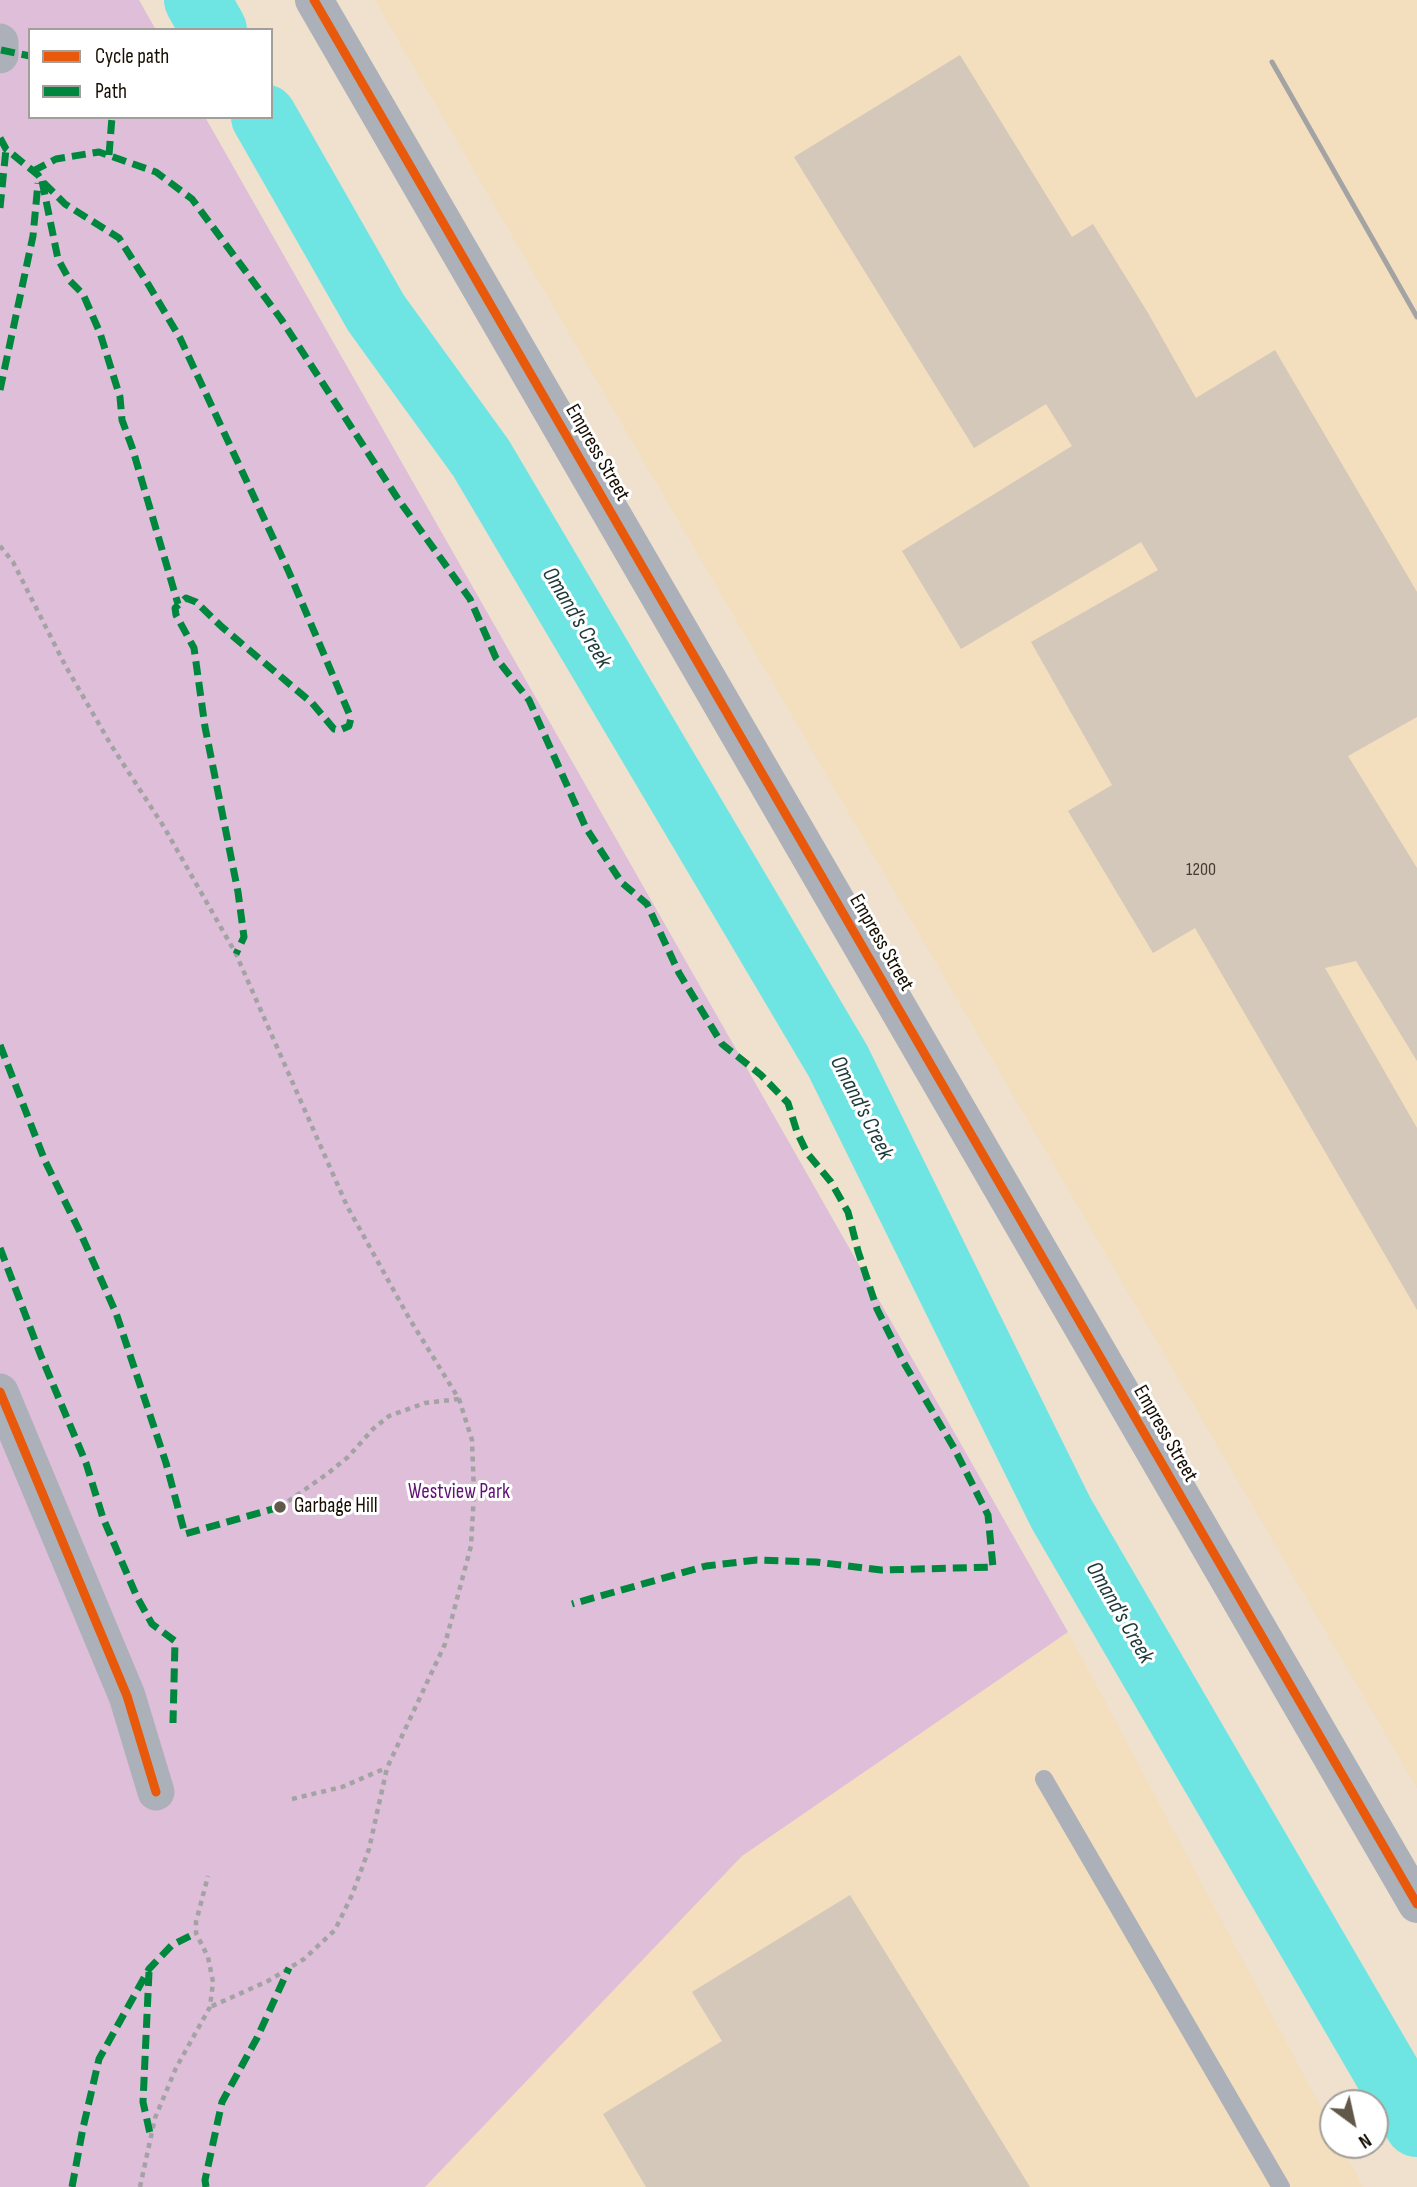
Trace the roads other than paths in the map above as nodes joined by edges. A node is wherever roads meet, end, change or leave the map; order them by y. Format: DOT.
graph roads {
  1 [pos="314,0"];
  2 [pos="0,42"];
  3 [pos="0,55"];
  4 [pos="0,1392"];
  5 [pos="1044,1779"];
  6 [pos="156,1792"];
  7 [pos="1417,1904"];
  8 [pos="1281,2187"];
  1 -- 7 [label="street, Empress Street"];
  2 -- 3 [label="street"];
  4 -- 6 [label="street"];
  5 -- 8 [label="lane"];
}
